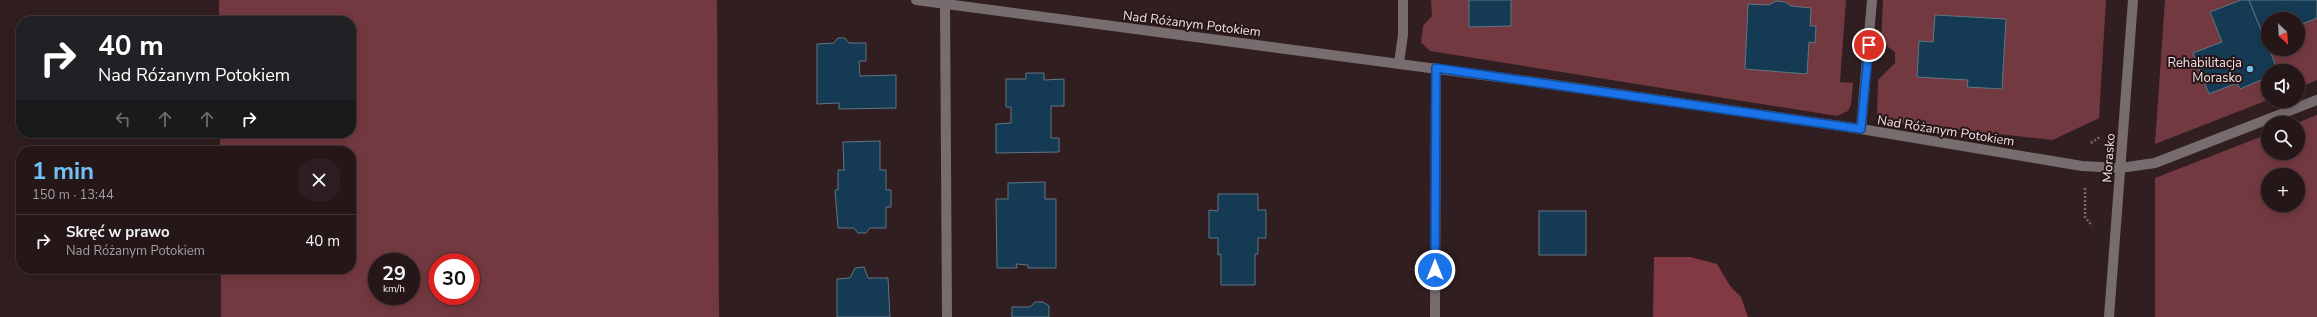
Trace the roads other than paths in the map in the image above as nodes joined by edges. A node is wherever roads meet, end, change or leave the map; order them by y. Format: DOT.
graph roads {
  1 [pos="916,0"];
  2 [pos="1403,0"];
  3 [pos="1872,0"];
  4 [pos="2133,0"];
  5 [pos="945,4"];
  6 [pos="1399,63"];
  7 [pos="1436,68"];
  8 [pos="2317,100"];
  9 [pos="1861,129"];
  10 [pos="2120,168"];
  11 [pos="947,317"];
  12 [pos="1435,317"];
  13 [pos="2109,317"];
  1 -- 5 [label="street, Nad Różanym Potokiem"];
  2 -- 6 [label="street"];
  3 -- 9 [label="street"];
  4 -- 10 [label="street, Morasko"];
  5 -- 6 [label="street, Nad Różanym Potokiem"];
  5 -- 11 [label="street"];
  6 -- 7 [label="street, Nad Różanym Potokiem"];
  7 -- 9 [label="street, Nad Różanym Potokiem"];
  7 -- 12 [label="street"];
  8 -- 10 [label="street, Nad Różanym Potokiem"];
  9 -- 10 [label="street, Nad Różanym Potokiem"];
  10 -- 13 [label="street, Morasko"];
}
